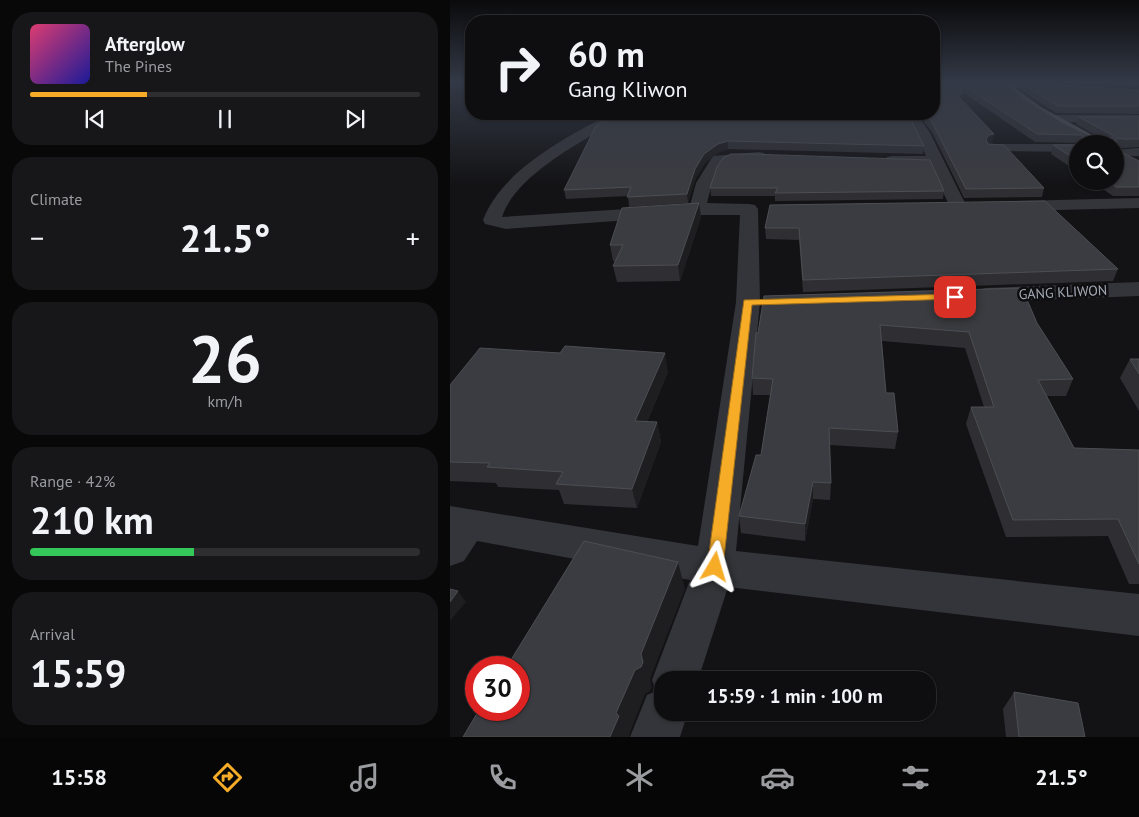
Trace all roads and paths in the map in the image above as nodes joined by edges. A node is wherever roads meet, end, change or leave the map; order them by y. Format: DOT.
graph roads {
  1 [pos="1052,116"];
  2 [pos="1056,119"];
  3 [pos="1139,119"];
  4 [pos="612,120"];
  5 [pos="914,120"];
  6 [pos="1085,135"];
  7 [pos="766,140"];
  8 [pos="994,148"];
  9 [pos="1069,148"];
  10 [pos="1124,152"];
  11 [pos="1139,152"];
  12 [pos="1124,156"];
  13 [pos="876,160"];
  14 [pos="935,161"];
  15 [pos="1139,164"];
  16 [pos="1139,204"];
  17 [pos="997,206"];
  18 [pos="939,207"];
  19 [pos="958,207"];
  20 [pos="978,207"];
  21 [pos="698,210"];
  22 [pos="1139,289"];
  23 [pos="965,296"];
  24 [pos="456,531"];
  25 [pos="715,567"];
  26 [pos="1139,615"];
  27 [pos="678,671"];
  28 [pos="661,721"];
  29 [pos="655,737"];
  1 -- 2 [label="main road"];
  2 -- 3 [label="street"];
  2 -- 6 [label="main road"];
  4 -- 21 [label="street"];
  5 -- 14 [label="street"];
  7 -- 21 [label="street"];
  8 -- 9 [label="street"];
  10 -- 11 [label="street"];
  12 -- 15 [label="main road"];
  13 -- 14 [label="street"];
  14 -- 19 [label="street"];
  16 -- 17 [label="street"];
  18 -- 19 [label="street"];
  19 -- 20 [label="street"];
  21 -- 25 [label="street"];
  22 -- 23 [label="street, GANG KLIWON"];
  24 -- 25 [label="street"];
  25 -- 26 [label="street"];
  25 -- 27 [label="street"];
  28 -- 29 [label="street"];
}
